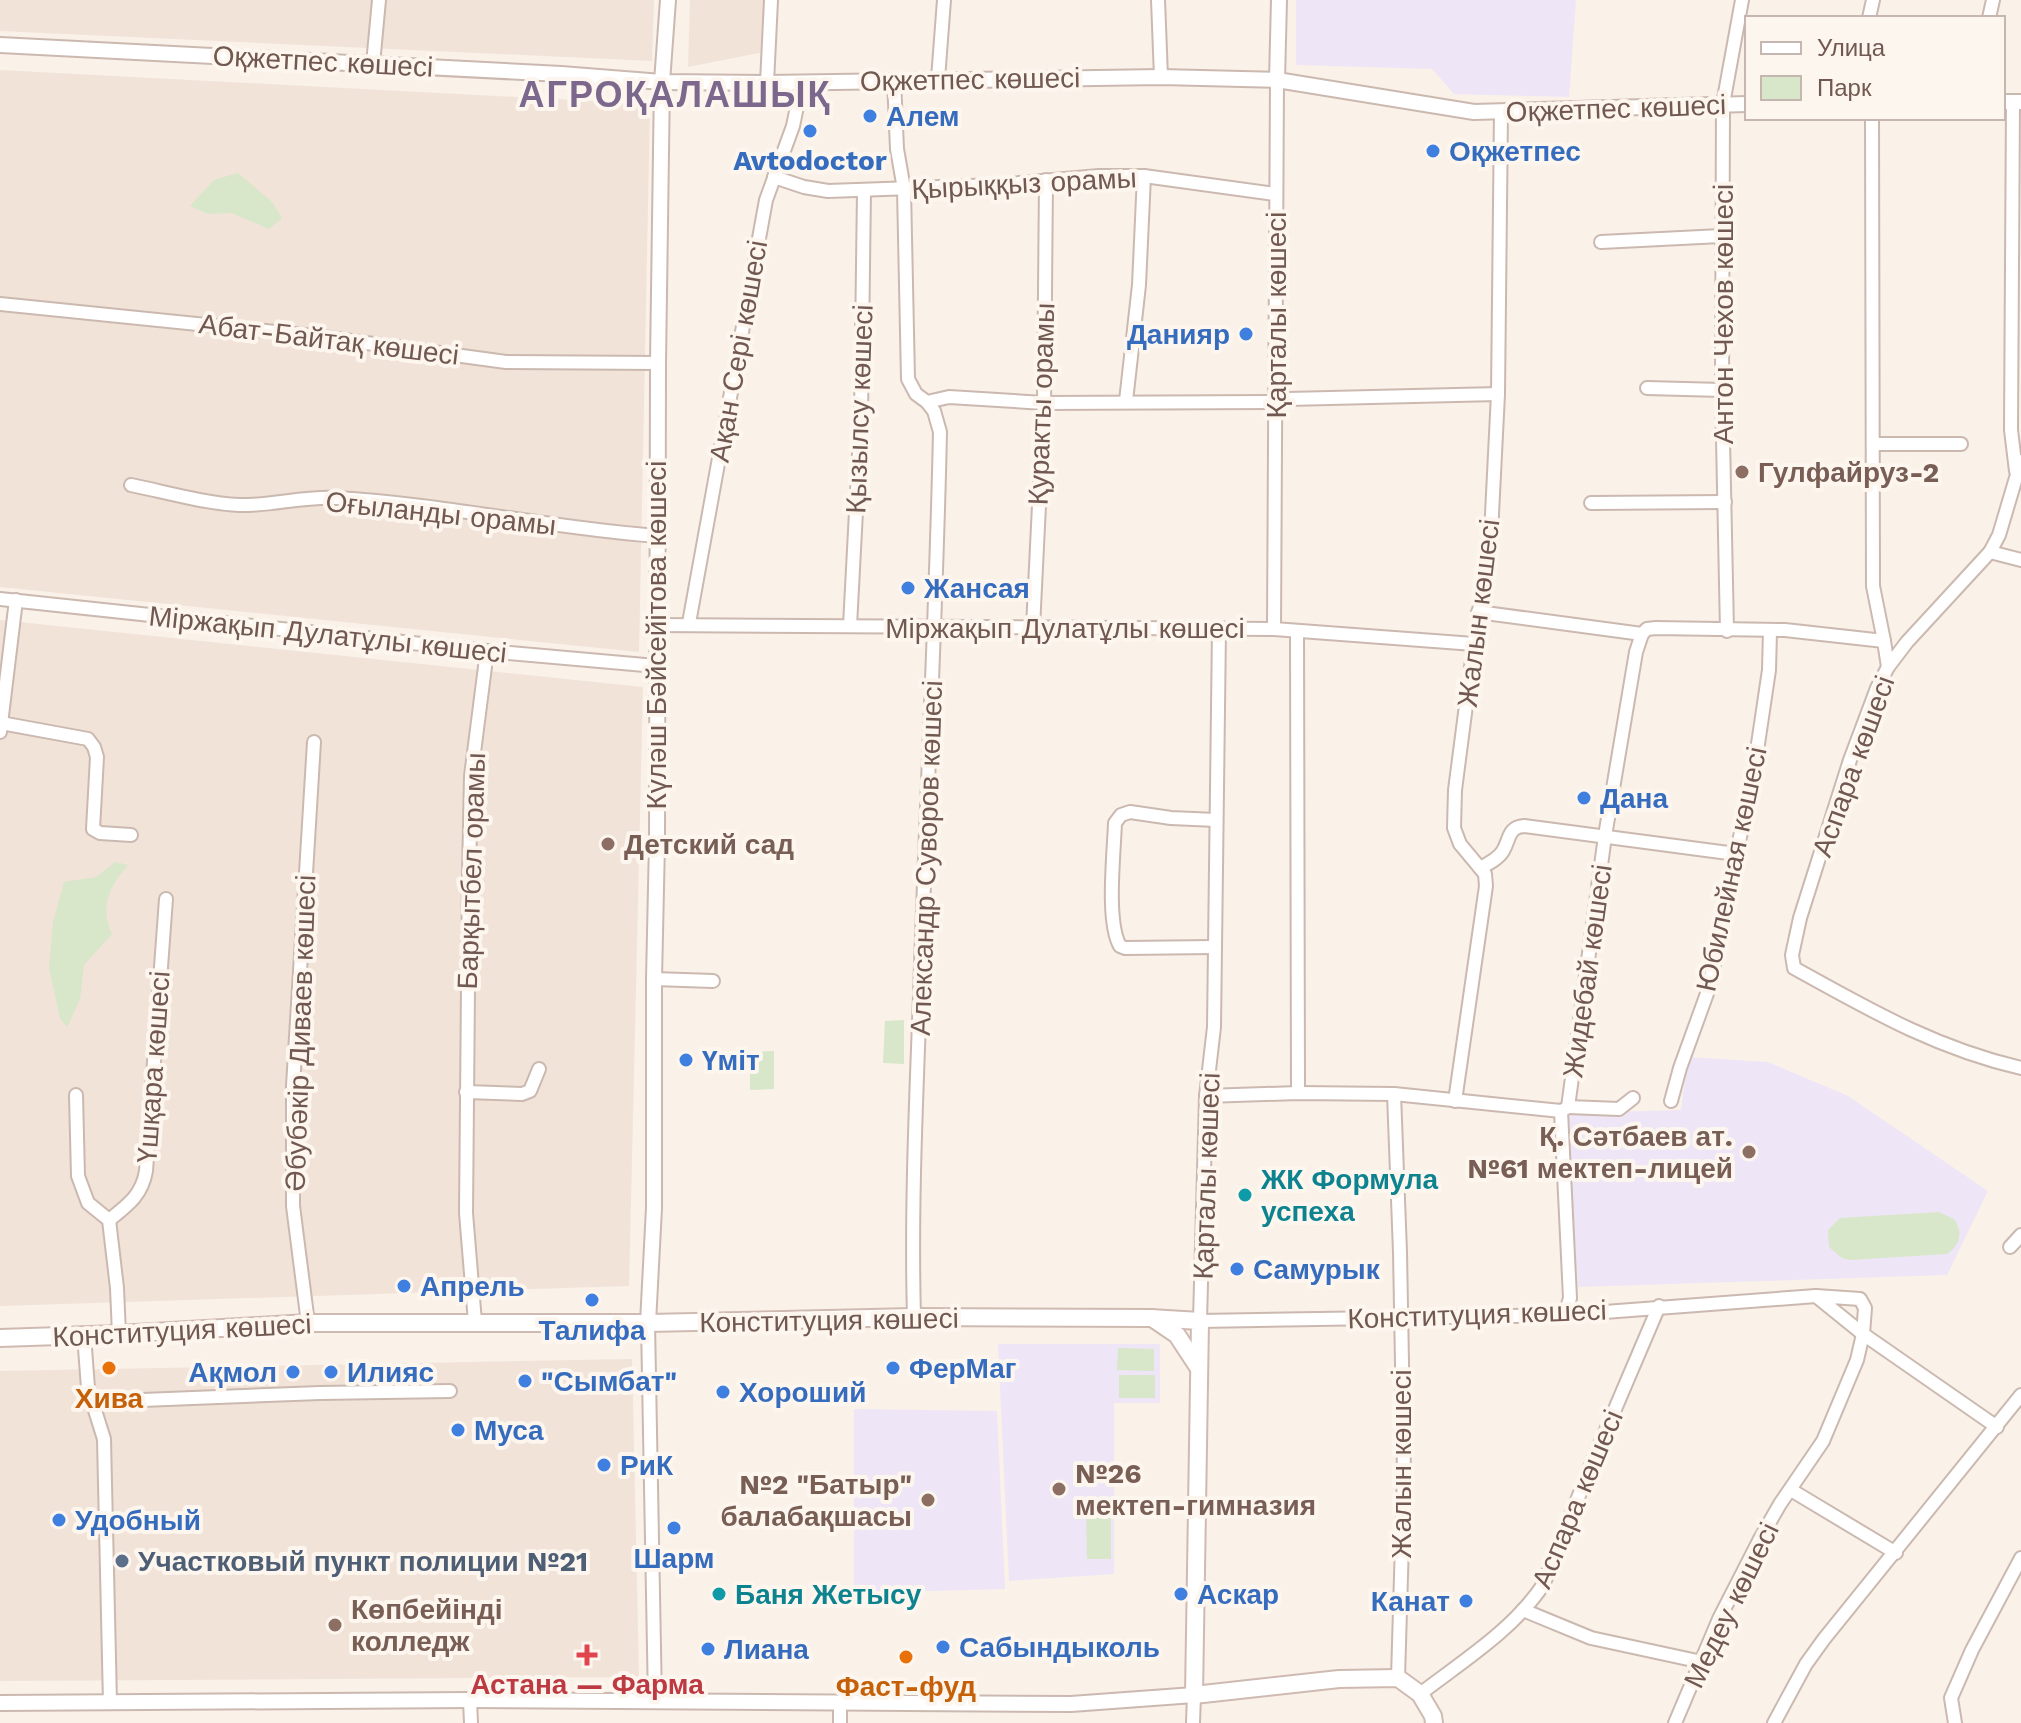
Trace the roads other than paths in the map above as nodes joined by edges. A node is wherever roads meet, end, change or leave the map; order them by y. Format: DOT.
graph roads {
  1 [pos="379,0"];
  2 [pos="668,0"];
  3 [pos="771,0"];
  4 [pos="944,0"];
  5 [pos="1158,0"];
  6 [pos="1279,0"];
  7 [pos="1742,0"];
  8 [pos="0,45"];
  9 [pos="373,64"];
  10 [pos="1161,77"];
  11 [pos="938,79"];
  12 [pos="894,80"];
  13 [pos="1277,80"];
  14 [pos="662,82"];
  15 [pos="802,82"];
  16 [pos="767,83"];
  17 [pos="2012,102"];
  18 [pos="1723,104"];
  19 [pos="1745,104"];
  20 [pos="1501,112"];
  21 [pos="1872,120"];
  22 [pos="1144,176"];
  23 [pos="774,177"];
  24 [pos="1046,180"];
  25 [pos="904,189"];
  26 [pos="864,191"];
  27 [pos="1275,194"];
  28 [pos="1721,236"];
  29 [pos="1601,242"];
  30 [pos="0,304"];
  31 [pos="658,363"];
  32 [pos="1647,388"];
  33 [pos="1722,390"];
  34 [pos="1498,394"];
  35 [pos="922,398"];
  36 [pos="1126,401"];
  37 [pos="1277,402"];
  38 [pos="1044,403"];
  39 [pos="1873,444"];
  40 [pos="1961,444"];
  41 [pos="2018,466"];
  42 [pos="131,485"];
  43 [pos="1725,502"];
  44 [pos="1591,503"];
  45 [pos="657,536"];
  46 [pos="1990,552"];
  47 [pos="2021,560"];
  48 [pos="0,599"];
  49 [pos="16,600"];
  50 [pos="1478,612"];
  51 [pos="689,623"];
  52 [pos="656,625"];
  53 [pos="936,625"];
  54 [pos="850,626"];
  55 [pos="1033,628"];
  56 [pos="1219,629"];
  57 [pos="1274,629"];
  58 [pos="1727,631"];
  59 [pos="1770,631"];
  60 [pos="1297,632"];
  61 [pos="1642,634"];
  62 [pos="1884,641"];
  63 [pos="1474,644"];
  64 [pos="487,651"];
  65 [pos="656,666"];
  66 [pos="1888,667"];
  67 [pos="1,723"];
  68 [pos="0,732"];
  69 [pos="314,742"];
  70 [pos="1216,820"];
  71 [pos="131,835"];
  72 [pos="1605,836"];
  73 [pos="1736,854"];
  74 [pos="1480,868"];
  75 [pos="166,899"];
  76 [pos="1214,947"];
  77 [pos="654,979"];
  78 [pos="713,981"];
  79 [pos="2021,1068"];
  80 [pos="539,1069"];
  81 [pos="466,1092"];
  82 [pos="1298,1093"];
  83 [pos="1394,1094"];
  84 [pos="76,1095"];
  85 [pos="1206,1096"];
  86 [pos="1633,1098"];
  87 [pos="1455,1101"];
  88 [pos="1671,1101"];
  89 [pos="1565,1109"];
  90 [pos="109,1220"];
  91 [pos="2021,1235"];
  92 [pos="2010,1247"];
  93 [pos="1816,1296"];
  94 [pos="1659,1306"];
  95 [pos="1565,1315"];
  96 [pos="914,1317"];
  97 [pos="1150,1318"];
  98 [pos="1400,1319"];
  99 [pos="1200,1321"];
  100 [pos="475,1322"];
  101 [pos="308,1323"];
  102 [pos="648,1323"];
  103 [pos="119,1334"];
  104 [pos="1863,1334"];
  105 [pos="84,1335"];
  106 [pos="0,1338"];
  107 [pos="1200,1372"];
  108 [pos="450,1391"];
  109 [pos="2021,1395"];
  110 [pos="92,1402"];
  111 [pos="1997,1427"];
  112 [pos="1791,1490"];
  113 [pos="1896,1553"];
  114 [pos="2021,1558"];
  115 [pos="1523,1610"];
  116 [pos="1702,1662"];
  117 [pos="1398,1678"];
  118 [pos="1420,1694"];
  119 [pos="1194,1695"];
  120 [pos="470,1700"];
  121 [pos="655,1702"];
  122 [pos="840,1702"];
  123 [pos="0,1703"];
  124 [pos="110,1703"];
  125 [pos="471,1723"];
  126 [pos="840,1723"];
  127 [pos="1193,1723"];
  128 [pos="1434,1723"];
  129 [pos="1675,1723"];
  130 [pos="1774,1723"];
  131 [pos="1955,1723"];
  1 -- 9 [label="street"];
  2 -- 14 [label="street, Күләш Бәйсейітова көшесі"];
  3 -- 16 [label="street"];
  4 -- 11 [label="street"];
  5 -- 10 [label="street"];
  6 -- 13 [label="street, Қарталы көшесі"];
  7 -- 18 [label="street, Антон Чехов көшесі"];
  8 -- 9 [label="street, Оқжетпес көшесі"];
  9 -- 14 [label="street, Оқжетпес көшесі"];
  10 -- 11 [label="street, Оқжетпес көшесі"];
  10 -- 13 [label="street, Оқжетпес көшесі"];
  11 -- 12 [label="street, Оқжетпес көшесі"];
  12 -- 15 [label="street, Оқжетпес көшесі"];
  12 -- 25 [label="street, Александр Суворов көшесі"];
  13 -- 20 [label="street, Оқжетпес көшесі"];
  13 -- 27 [label="street, Қарталы көшесі"];
  14 -- 16 [label="street, Оқжетпес көшесі"];
  14 -- 31 [label="street, Күләш Бәйсейітова көшесі"];
  15 -- 16 [label="street, Оқжетпес көшесі"];
  15 -- 23 [label="street, Ақан Сері көшесі"];
  17 -- 41 [label="street, Аспара көшесі"];
  18 -- 19 [label="street, Оқжетпес көшесі"];
  18 -- 20 [label="street, Оқжетпес көшесі"];
  18 -- 28 [label="street, Антон Чехов көшесі"];
  20 -- 34 [label="street, Жалын көшесі"];
  21 -- 39 [label="street"];
  22 -- 24 [label="street, Қырыққыз орамы"];
  22 -- 27 [label="street, Қырыққыз орамы"];
  22 -- 36 [label="street"];
  23 -- 26 [label="street, Қырыққыз орамы"];
  23 -- 51 [label="street, Ақан Сері көшесі"];
  24 -- 25 [label="street, Қырыққыз орамы"];
  24 -- 38 [label="street, Қуракты орамы"];
  25 -- 26 [label="street, Қырыққыз орамы"];
  25 -- 35 [label="street, Александр Суворов көшесі"];
  26 -- 54 [label="street, Қызылсу көшесі"];
  27 -- 37 [label="street, Қарталы көшесі"];
  28 -- 29 [label="street"];
  28 -- 33 [label="street, Антон Чехов көшесі"];
  30 -- 31 [label="street, Абат-Байтақ көшесі"];
  31 -- 45 [label="street, Күләш Бәйсейітова көшесі"];
  32 -- 33 [label="street"];
  33 -- 43 [label="street, Антон Чехов көшесі"];
  34 -- 37 [label="street"];
  34 -- 50 [label="street, Жалын көшесі"];
  35 -- 38 [label="street"];
  35 -- 53 [label="street, Александр Суворов көшесі"];
  36 -- 37 [label="street"];
  36 -- 38 [label="street"];
  37 -- 57 [label="street, Қарталы көшесі"];
  38 -- 55 [label="street, Қуракты орамы"];
  39 -- 40 [label="street"];
  39 -- 62 [label="street"];
  41 -- 46 [label="street, Аспара көшесі"];
  42 -- 45 [label="street, Оғыланды орамы"];
  43 -- 44 [label="street"];
  43 -- 58 [label="street, Антон Чехов көшесі"];
  45 -- 52 [label="street, Күләш Бәйсейітова көшесі"];
  46 -- 47 [label="street"];
  46 -- 66 [label="street, Аспара көшесі"];
  48 -- 49 [label="street, Міржақып Дулатұлы көшесі"];
  49 -- 64 [label="street, Міржақып Дулатұлы көшесі"];
  49 -- 67 [label="street"];
  50 -- 61 [label="street"];
  50 -- 63 [label="street, Жалын көшесі"];
  51 -- 52 [label="street, Міржақып Дулатұлы көшесі"];
  51 -- 54 [label="street, Міржақып Дулатұлы көшесі"];
  52 -- 65 [label="street, Күләш Бәйсейітова көшесі"];
  53 -- 54 [label="street, Міржақып Дулатұлы көшесі"];
  53 -- 55 [label="street, Міржақып Дулатұлы көшесі"];
  53 -- 96 [label="street, Александр Суворов көшесі"];
  55 -- 56 [label="street, Міржақып Дулатұлы көшесі"];
  56 -- 57 [label="street, Міржақып Дулатұлы көшесі"];
  56 -- 70 [label="street, Қарталы көшесі"];
  57 -- 60 [label="street, Міржақып Дулатұлы көшесі"];
  58 -- 59 [label="street"];
  58 -- 61 [label="street"];
  59 -- 62 [label="street"];
  59 -- 73 [label="street, Юбилейная көшесі"];
  60 -- 63 [label="street, Міржақып Дулатұлы көшесі"];
  60 -- 82 [label="street"];
  61 -- 72 [label="street, Жидебай көшесі"];
  62 -- 66 [label="street"];
  63 -- 74 [label="street, Жалын көшесі"];
  64 -- 65 [label="street, Міржақып Дулатұлы көшесі"];
  64 -- 81 [label="street, Барқытбел орамы"];
  65 -- 77 [label="street, Күләш Бәйсейітова көшесі"];
  66 -- 79 [label="street, Аспара көшесі"];
  67 -- 68 [label="street"];
  67 -- 71 [label="street"];
  69 -- 101 [label="street, Әбубәкір Диваев көшесі"];
  70 -- 76 [label="street, Қарталы көшесі"];
  70 -- 76 [label="street"];
  72 -- 73 [label="street, Жидебай көшесі"];
  72 -- 74 [label="street, Жидебай көшесі"];
  72 -- 89 [label="street, Жидебай көшесі"];
  73 -- 88 [label="street, Юбилейная көшесі"];
  74 -- 87 [label="street"];
  75 -- 90 [label="street, Үшқара көшесі"];
  76 -- 85 [label="street, Қарталы көшесі"];
  77 -- 78 [label="street"];
  77 -- 102 [label="street, Күләш Бәйсейітова көшесі"];
  80 -- 81 [label="street"];
  81 -- 100 [label="street, Барқытбел орамы"];
  82 -- 83 [label="street"];
  82 -- 85 [label="street"];
  83 -- 87 [label="street"];
  83 -- 98 [label="street, Жалын көшесі"];
  84 -- 90 [label="street"];
  85 -- 99 [label="street, Қарталы көшесі"];
  86 -- 89 [label="street"];
  87 -- 89 [label="street"];
  89 -- 95 [label="street, Жидебай көшесі"];
  90 -- 103 [label="street"];
  91 -- 92 [label="street"];
  93 -- 94 [label="street, Конституция көшесі"];
  93 -- 104 [label="street"];
  93 -- 104 [label="street, Конституция көшесі"];
  94 -- 95 [label="street, Конституция көшесі"];
  94 -- 115 [label="street, Аспара көшесі"];
  95 -- 98 [label="street, Конституция көшесі"];
  96 -- 97 [label="main road, Конституция көшесі"];
  96 -- 102 [label="main road, Конституция көшесі"];
  97 -- 99 [label="main road, Конституция көшесі"];
  97 -- 107 [label="main road"];
  98 -- 99 [label="street, Конституция көшесі"];
  98 -- 117 [label="street, Жалын көшесі"];
  99 -- 107 [label="main road, Қарталы көшесі"];
  100 -- 101 [label="main road, Конституция көшесі"];
  100 -- 102 [label="main road, Конституция көшесі"];
  101 -- 103 [label="main road, Конституция көшесі"];
  102 -- 121 [label="street, Күләш Бәйсейітова көшесі"];
  103 -- 105 [label="main road, Конституция көшесі"];
  104 -- 111 [label="street"];
  104 -- 112 [label="street, Медеу көшесі"];
  105 -- 106 [label="main road, Конституция көшесі"];
  105 -- 110 [label="street"];
  107 -- 119 [label="main road, Қарталы көшесі"];
  108 -- 110 [label="street"];
  109 -- 111 [label="street"];
  110 -- 124 [label="street"];
  111 -- 113 [label="street"];
  112 -- 113 [label="street, Медеу көшесі"];
  112 -- 116 [label="street, Медеу көшесі"];
  113 -- 130 [label="street"];
  114 -- 131 [label="street"];
  115 -- 116 [label="street"];
  115 -- 118 [label="street, Аспара көшесі"];
  116 -- 129 [label="street, Медеу көшесі"];
  117 -- 118 [label="main road"];
  117 -- 119 [label="main road"];
  118 -- 128 [label="main road"];
  119 -- 122 [label="street"];
  119 -- 127 [label="street, Қарталы көшесі"];
  120 -- 121 [label="street"];
  120 -- 124 [label="street"];
  120 -- 125 [label="street"];
  121 -- 122 [label="street"];
  122 -- 126 [label="street"];
  123 -- 124 [label="street"];
}
